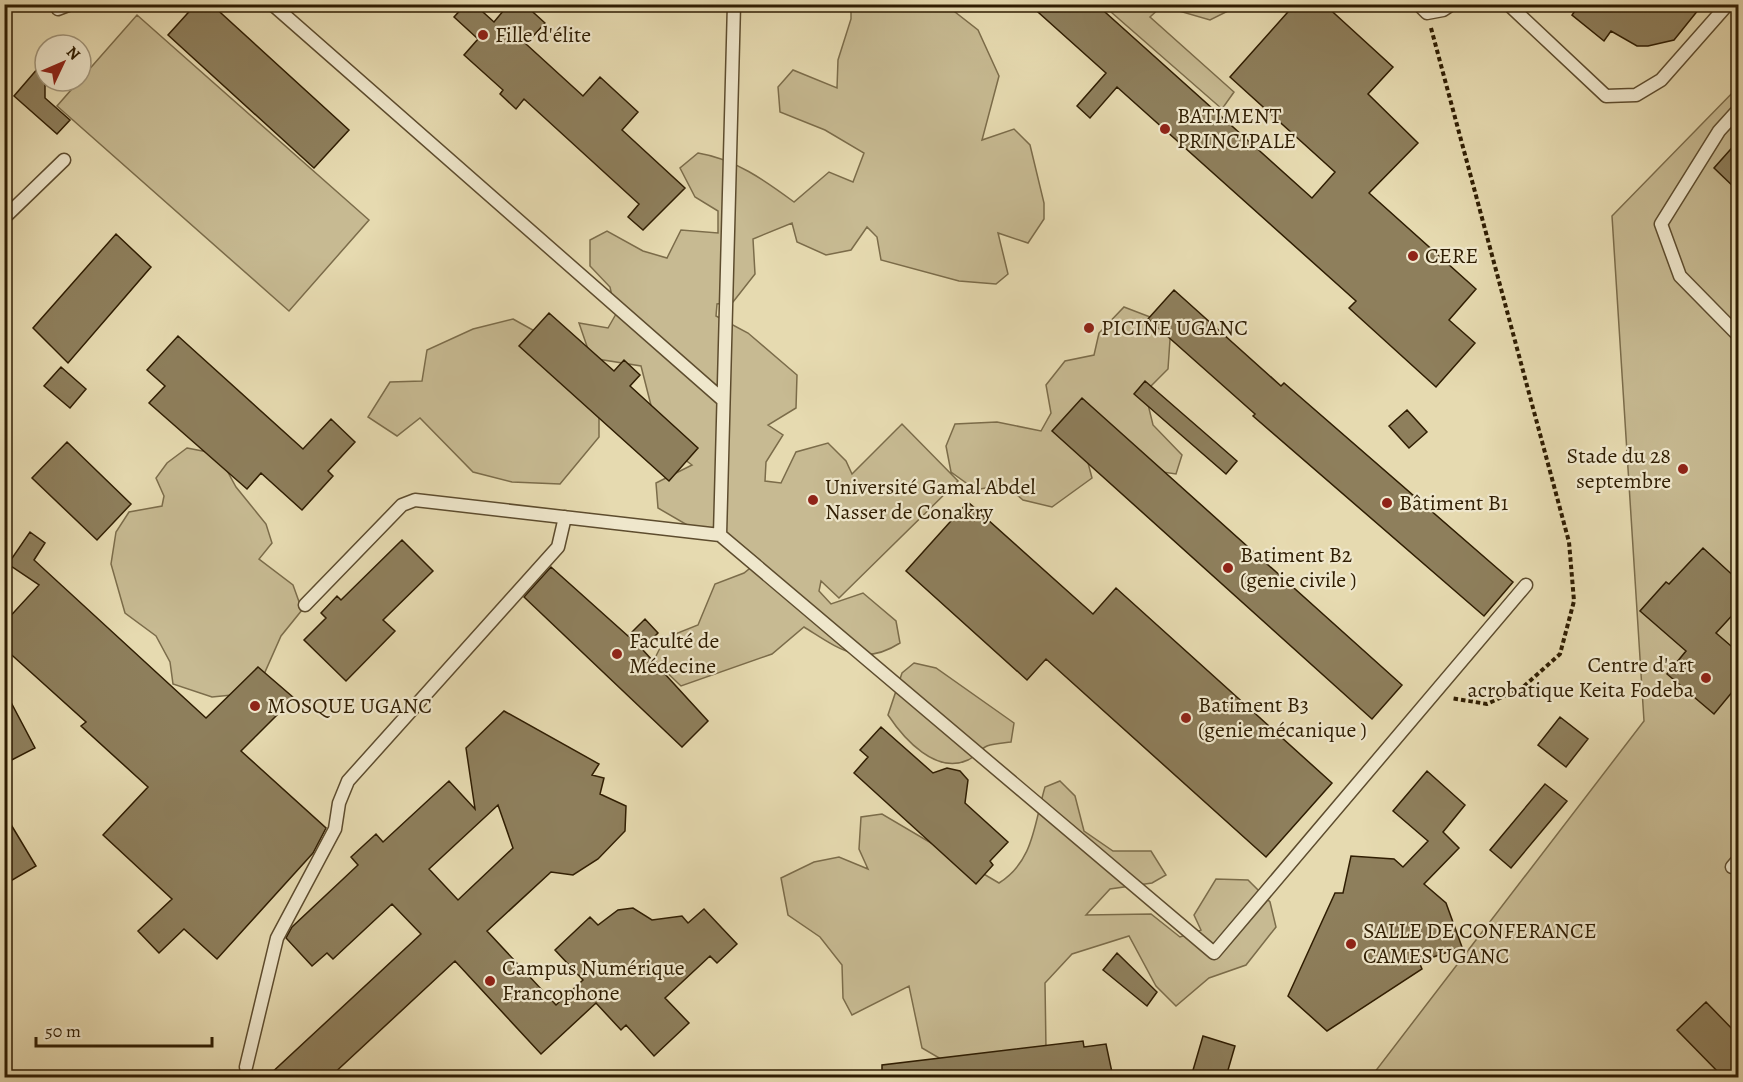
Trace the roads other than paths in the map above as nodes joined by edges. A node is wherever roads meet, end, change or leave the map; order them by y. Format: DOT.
graph roads {
  1 [pos="71,4"];
  2 [pos="272,4"];
  3 [pos="734,4"];
  4 [pos="1452,4"];
  5 [pos="1508,4"];
  6 [pos="1728,4"];
  7 [pos="58,9"];
  8 [pos="1423,9"];
  9 [pos="1738,111"];
  10 [pos="64,160"];
  11 [pos="4,218"];
  12 [pos="1738,335"];
  13 [pos="723,400"];
  14 [pos="565,517"];
  15 [pos="720,535"];
  16 [pos="1526,585"];
  17 [pos="304,605"];
  18 [pos="246,1067"];
  1 -- 7 [label="lane"];
  2 -- 13 [label="lane"];
  3 -- 13 [label="lane"];
  4 -- 8 [label="lane"];
  5 -- 6 [label="lane"];
  9 -- 12 [label="lane"];
  10 -- 11 [label="lane"];
  13 -- 15 [label="lane"];
  14 -- 15 [label="lane"];
  14 -- 17 [label="lane"];
  14 -- 18 [label="lane"];
  15 -- 16 [label="lane"];
}
